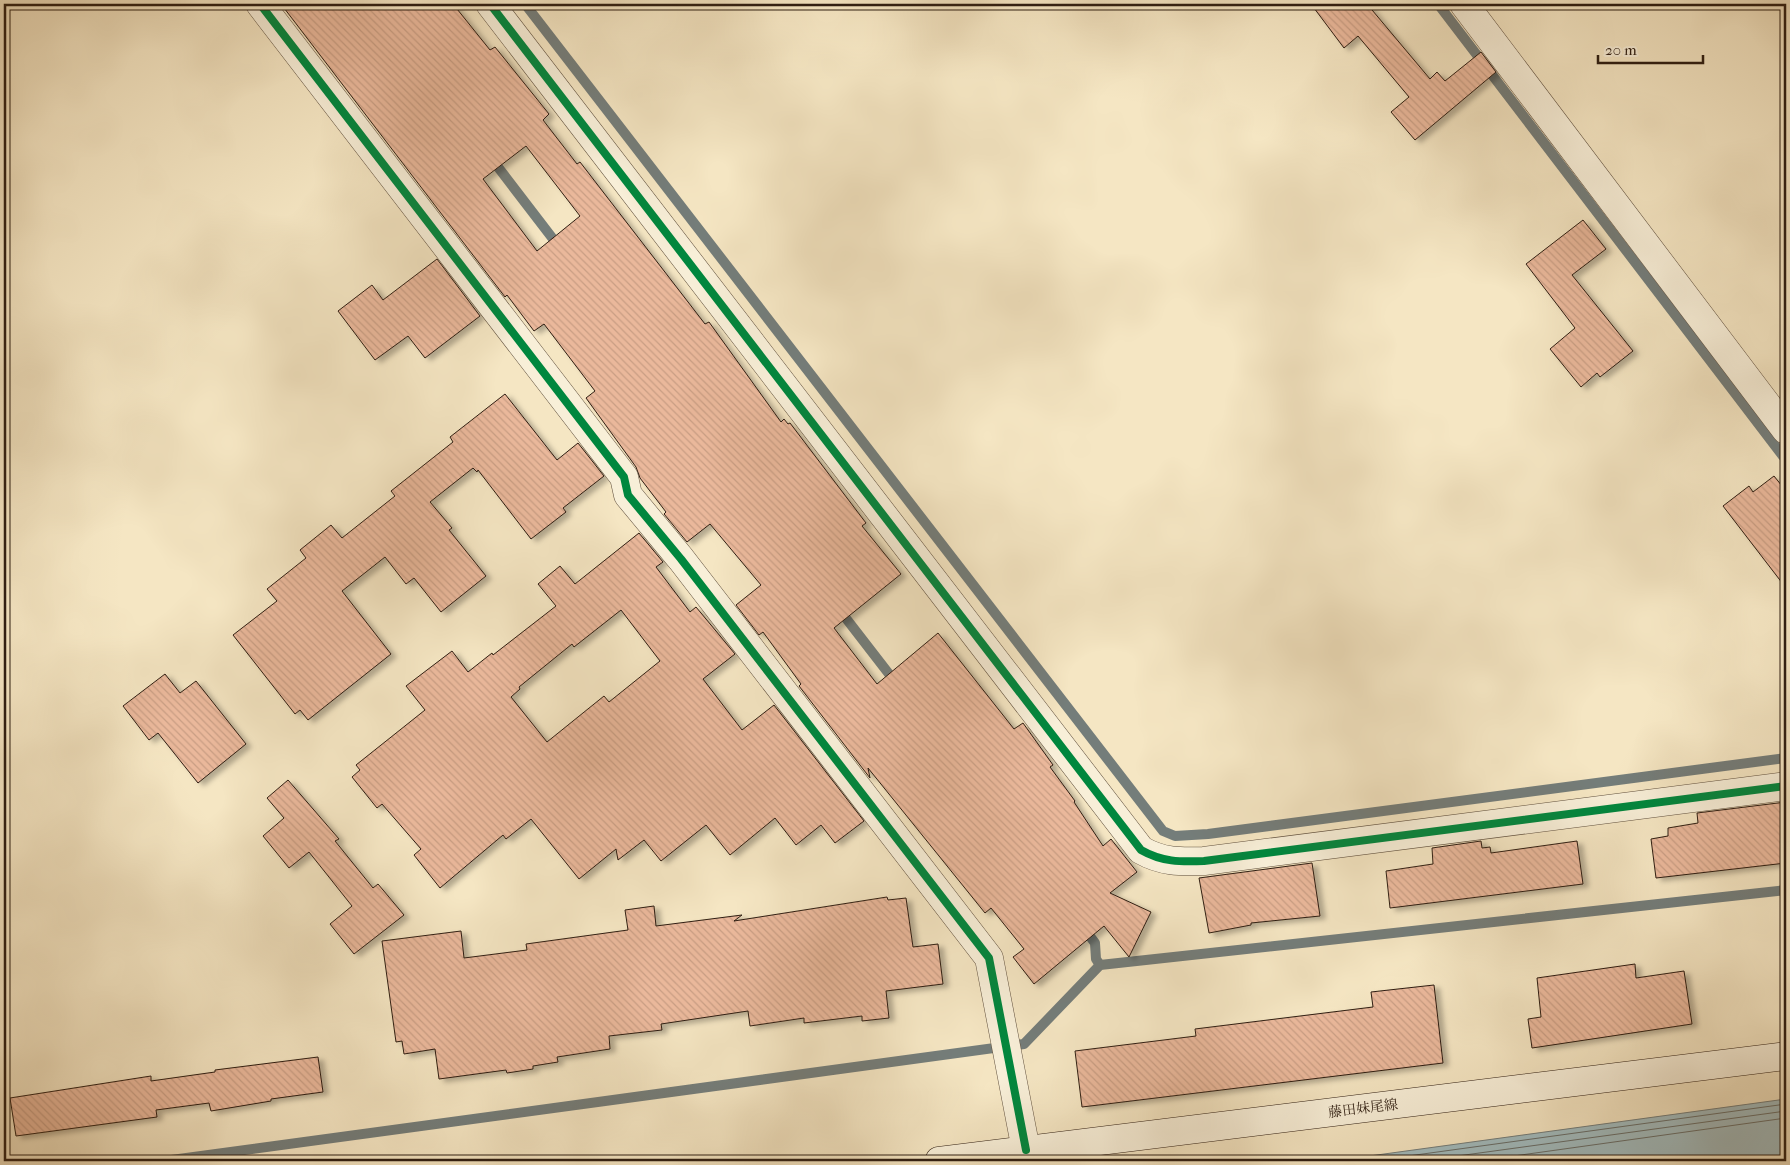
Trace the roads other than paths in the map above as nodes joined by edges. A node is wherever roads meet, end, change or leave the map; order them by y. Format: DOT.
graph roads {
  1 [pos="260,4"];
  2 [pos="490,4"];
  3 [pos="1464,4"];
  4 [pos="1786,430"];
  5 [pos="1786,786"];
  6 [pos="1786,1056"];
  7 [pos="1026,1150"];
  8 [pos="939,1161"];
  1 -- 7 [label="street"];
  2 -- 5 [label="street"];
  3 -- 4 [label="street"];
  6 -- 7 [label="street, 藤田妹尾線"];
  7 -- 8 [label="street, 藤田妹尾線"];
}
